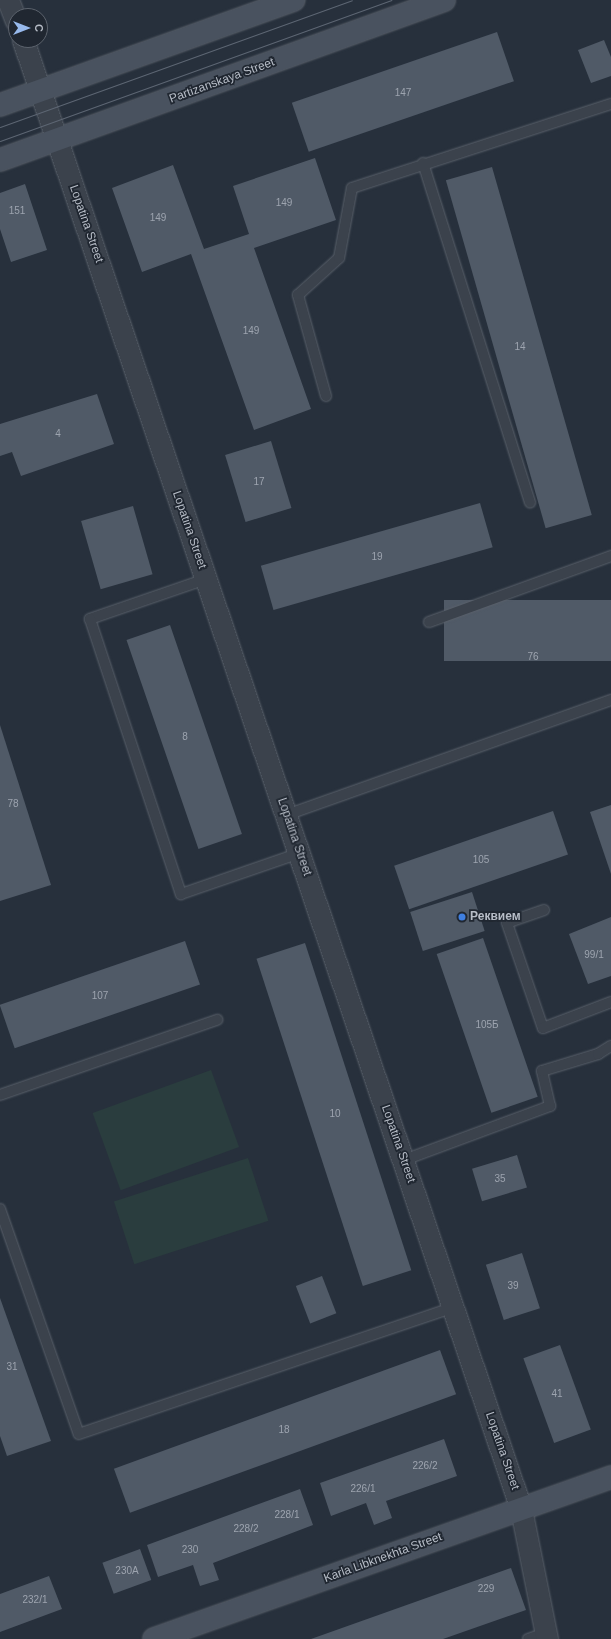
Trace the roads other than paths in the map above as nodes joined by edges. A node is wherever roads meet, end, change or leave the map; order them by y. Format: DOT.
graph roads {
  1 [pos="294,0"];
  2 [pos="444,0"];
  3 [pos="26,48"];
  4 [pos="41,89"];
  5 [pos="611,104"];
  6 [pos="0,105"];
  7 [pos="58,141"];
  8 [pos="0,160"];
  9 [pos="423,163"];
  10 [pos="326,396"];
  11 [pos="530,503"];
  12 [pos="611,556"];
  13 [pos="206,579"];
  14 [pos="430,622"];
  15 [pos="611,700"];
  16 [pos="286,815"];
  17 [pos="300,853"];
  18 [pos="544,910"];
  19 [pos="611,1002"];
  20 [pos="217,1020"];
  21 [pos="611,1046"];
  22 [pos="0,1095"];
  23 [pos="404,1160"];
  24 [pos="0,1209"];
  25 [pos="454,1307"];
  26 [pos="611,1477"];
  27 [pos="521,1509"];
  28 [pos="540,1637"];
  29 [pos="154,1639"];
  1 -- 4 [label="street"];
  2 -- 7 [label="street, Partizanskaya Street"];
  3 -- 4 [label="street, Lopatina Street"];
  4 -- 6 [label="street"];
  4 -- 7 [label="street, Lopatina Street"];
  5 -- 9 [label="lane"];
  7 -- 8 [label="street, Partizanskaya Street"];
  7 -- 13 [label="street, Lopatina Street"];
  9 -- 10 [label="lane"];
  9 -- 11 [label="lane"];
  12 -- 14 [label="lane"];
  13 -- 16 [label="street, Lopatina Street"];
  13 -- 17 [label="lane"];
  15 -- 16 [label="lane"];
  16 -- 17 [label="street, Lopatina Street"];
  17 -- 23 [label="street, Lopatina Street"];
  18 -- 19 [label="lane"];
  20 -- 22 [label="lane"];
  21 -- 23 [label="lane"];
  23 -- 25 [label="street, Lopatina Street"];
  24 -- 25 [label="lane"];
  25 -- 27 [label="street, Lopatina Street"];
  26 -- 27 [label="street, Karla Libknekhta Street"];
  27 -- 28 [label="street, Lopatina Street"];
  27 -- 29 [label="street, Karla Libknekhta Street"];
}
